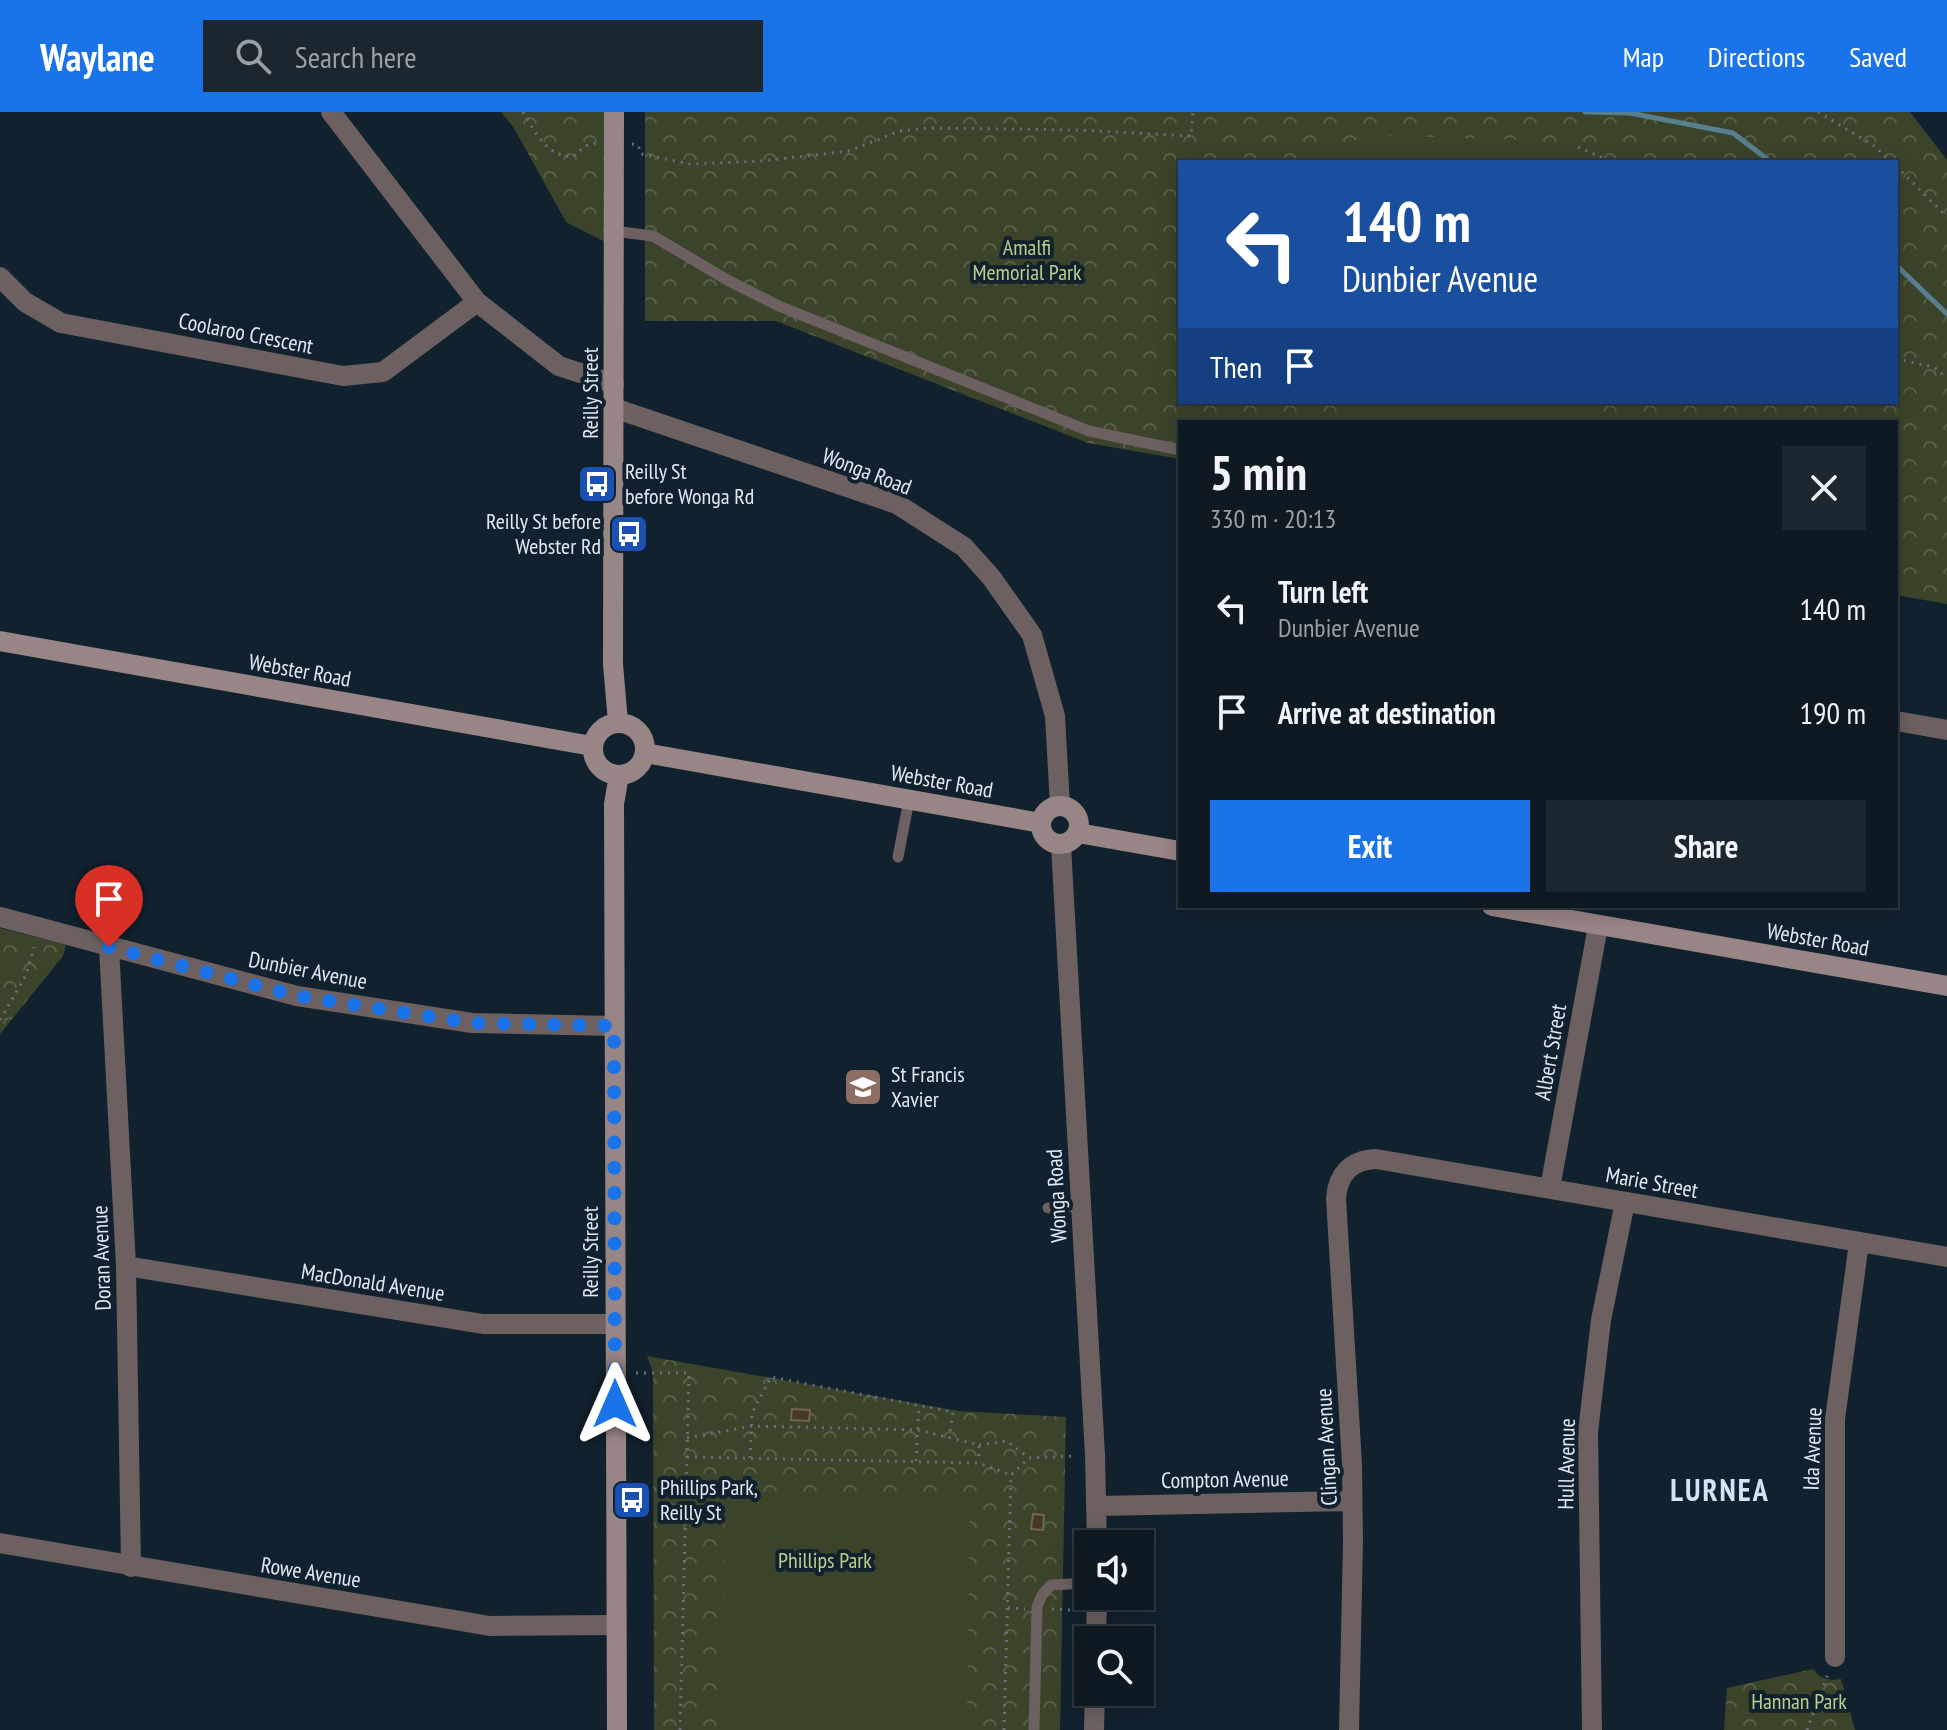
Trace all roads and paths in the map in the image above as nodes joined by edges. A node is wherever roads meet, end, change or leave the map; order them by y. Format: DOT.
graph roads {
  1 [pos="331,112"];
  2 [pos="523,112"];
  3 [pos="1193,112"];
  4 [pos="1818,112"];
  5 [pos="614,119"];
  6 [pos="598,142"];
  7 [pos="638,145"];
  8 [pos="1578,147"];
  9 [pos="1607,160"];
  10 [pos="1890,160"];
  11 [pos="1898,168"];
  12 [pos="1947,217"];
  13 [pos="613,231"];
  14 [pos="0,277"];
  15 [pos="477,302"];
  16 [pos="1898,359"];
  17 [pos="1947,378"];
  18 [pos="614,384"];
  19 [pos="614,408"];
  20 [pos="1178,450"];
  21 [pos="0,641"];
  22 [pos="1898,721"];
  23 [pos="618,722"];
  24 [pos="1947,730"];
  25 [pos="592,746"];
  26 [pos="645,753"];
  27 [pos="619,775"];
  28 [pos="909,800"];
  29 [pos="1060,806"];
  30 [pos="1041,823"];
  31 [pos="1070,839"];
  32 [pos="1178,851"];
  33 [pos="898,857"];
  34 [pos="1503,908"];
  35 [pos="0,917"];
  36 [pos="1598,926"];
  37 [pos="39,927"];
  38 [pos="109,947"];
  39 [pos="1947,986"];
  40 [pos="0,1020"];
  41 [pos="614,1026"];
  42 [pos="1350,1166"];
  43 [pos="1550,1188"];
  44 [pos="1625,1202"];
  45 [pos="1080,1206"];
  46 [pos="1048,1208"];
  47 [pos="1859,1243"];
  48 [pos="1947,1257"];
  49 [pos="126,1266"];
  50 [pos="614,1324"];
  51 [pos="636,1372"];
  52 [pos="919,1405"];
  53 [pos="752,1426"];
  54 [pos="918,1430"];
  55 [pos="687,1438"];
  56 [pos="949,1438"];
  57 [pos="979,1445"];
  58 [pos="1095,1455"];
  59 [pos="687,1457"];
  60 [pos="750,1458"];
  61 [pos="1029,1458"];
  62 [pos="916,1461"];
  63 [pos="979,1463"];
  64 [pos="1011,1475"];
  65 [pos="1352,1501"];
  66 [pos="1098,1506"];
  67 [pos="1097,1530"];
  68 [pos="0,1543"];
  69 [pos="131,1567"];
  70 [pos="1074,1584"];
  71 [pos="616,1625"];
  72 [pos="1835,1657"];
  73 [pos="1095,1706"];
  74 [pos="617,1730"];
  75 [pos="680,1730"];
  76 [pos="1004,1730"];
  77 [pos="1034,1730"];
  78 [pos="1094,1730"];
  79 [pos="1349,1730"];
  80 [pos="1592,1730"];
  81 [pos="1807,1730"];
  1 -- 15 [label="street"];
  2 -- 6 [label="path"];
  3 -- 7 [label="path"];
  4 -- 10 [label="path"];
  5 -- 13 [label="main road, Reilly Street"];
  8 -- 9 [label="path"];
  11 -- 12 [label="path"];
  13 -- 18 [label="main road, Reilly Street"];
  13 -- 20 [label="lane"];
  14 -- 15 [label="street, Coolaroo Crescent"];
  15 -- 18 [label="street"];
  16 -- 17 [label="path"];
  18 -- 19 [label="main road, Reilly Street"];
  19 -- 23 [label="main road, Reilly Street"];
  19 -- 29 [label="street, Wonga Road"];
  21 -- 25 [label="main road, Webster Road"];
  22 -- 24 [label="street"];
  23 -- 25 [label="main road"];
  23 -- 26 [label="main road"];
  25 -- 27 [label="main road"];
  26 -- 27 [label="main road"];
  26 -- 28 [label="main road, Webster Road"];
  27 -- 41 [label="main road, Reilly Street"];
  28 -- 30 [label="main road, Webster Road"];
  28 -- 33 [label="lane"];
  29 -- 30 [label="main road"];
  29 -- 31 [label="main road"];
  30 -- 31 [label="main road"];
  31 -- 32 [label="main road"];
  31 -- 45 [label="street, Wonga Road"];
  34 -- 36 [label="main road, Webster Road"];
  35 -- 37 [label="street, Dunbier Avenue"];
  36 -- 39 [label="main road, Webster Road"];
  36 -- 43 [label="street, Albert Street"];
  37 -- 38 [label="street, Dunbier Avenue"];
  37 -- 40 [label="path"];
  38 -- 41 [label="street, Dunbier Avenue"];
  38 -- 49 [label="street, Doran Avenue"];
  41 -- 50 [label="main road, Reilly Street"];
  42 -- 43 [label="street, Marie Street"];
  42 -- 65 [label="street, Clingan Avenue"];
  43 -- 44 [label="street, Marie Street"];
  44 -- 47 [label="street, Marie Street"];
  44 -- 80 [label="street, Hull Avenue"];
  45 -- 46 [label="lane"];
  45 -- 58 [label="street, Wonga Road"];
  47 -- 48 [label="street, Marie Street"];
  47 -- 72 [label="street, Ida Avenue"];
  49 -- 50 [label="street, MacDonald Avenue"];
  49 -- 69 [label="street, Doran Avenue"];
  50 -- 71 [label="main road, Reilly Street"];
  51 -- 55 [label="path"];
  52 -- 53 [label="path"];
  52 -- 54 [label="path"];
  52 -- 56 [label="path"];
  53 -- 54 [label="path"];
  53 -- 55 [label="path"];
  53 -- 60 [label="path"];
  54 -- 56 [label="path"];
  54 -- 62 [label="path"];
  55 -- 59 [label="path"];
  56 -- 57 [label="path"];
  57 -- 61 [label="path"];
  57 -- 63 [label="path"];
  58 -- 61 [label="path"];
  58 -- 66 [label="street, Wonga Road"];
  59 -- 60 [label="path"];
  59 -- 75 [label="path"];
  60 -- 62 [label="path"];
  61 -- 64 [label="path"];
  62 -- 63 [label="path"];
  63 -- 64 [label="path"];
  64 -- 76 [label="path"];
  65 -- 66 [label="street, Compton Avenue"];
  65 -- 79 [label="street, Clingan Avenue"];
  66 -- 67 [label="street, Wonga Road"];
  68 -- 69 [label="street, Rowe Avenue"];
  69 -- 71 [label="street, Rowe Avenue"];
  70 -- 77 [label="lane"];
  71 -- 74 [label="main road, Reilly Street"];
  72 -- 81 [label="path"];
  73 -- 78 [label="street"];
}
